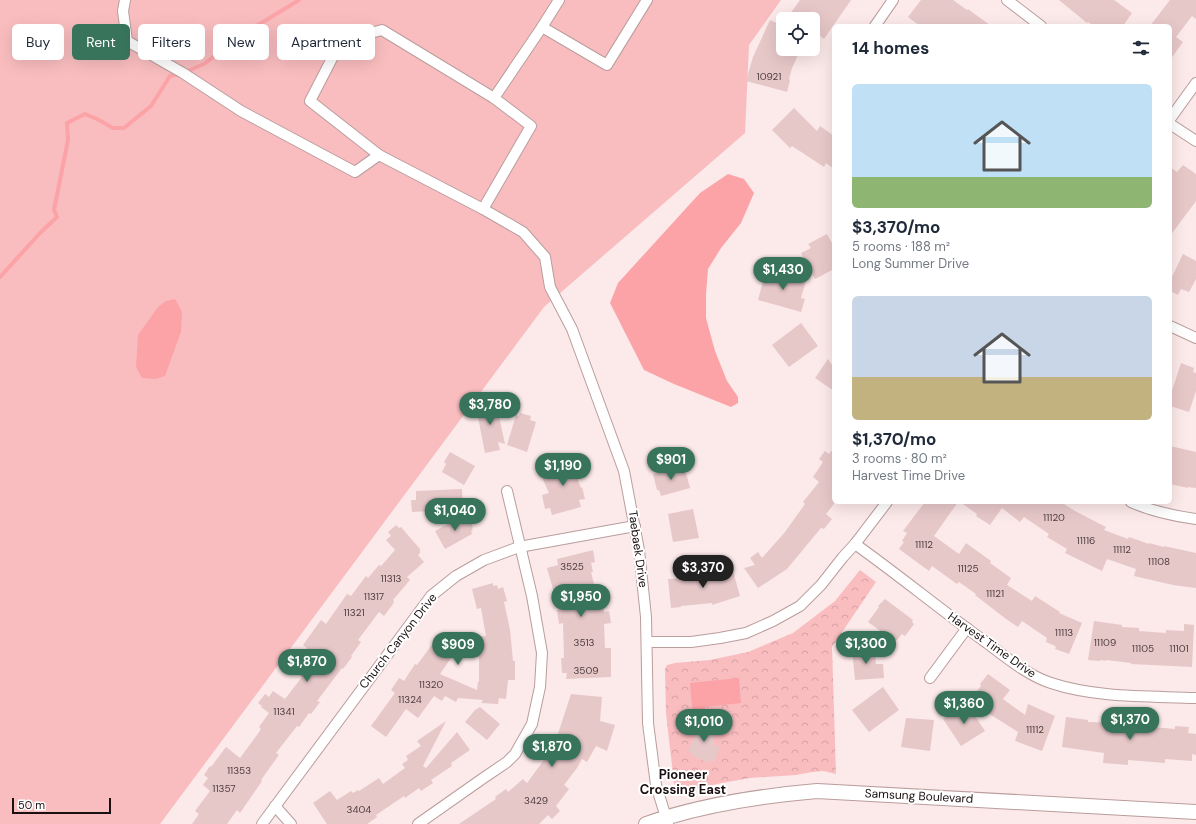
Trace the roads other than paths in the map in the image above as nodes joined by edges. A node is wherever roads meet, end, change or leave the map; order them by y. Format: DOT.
graph roads {
  1 [pos="125,0"];
  2 [pos="559,0"];
  3 [pos="647,0"];
  4 [pos="893,0"];
  5 [pos="1007,0"];
  6 [pos="876,24"];
  7 [pos="1038,24"];
  8 [pos="542,27"];
  9 [pos="1196,83"];
  10 [pos="494,98"];
  11 [pos="1172,116"];
  12 [pos="1172,125"];
  13 [pos="1196,141"];
  14 [pos="379,155"];
  15 [pos="483,209"];
  16 [pos="1172,327"];
  17 [pos="1196,338"];
  18 [pos="507,491"];
  19 [pos="885,504"];
  20 [pos="1135,504"];
  21 [pos="1196,519"];
  22 [pos="635,526"];
  23 [pos="855,544"];
  24 [pos="519,547"];
  25 [pos="967,628"];
  26 [pos="648,642"];
  27 [pos="930,678"];
  28 [pos="1196,698"];
  29 [pos="275,806"];
  30 [pos="1196,812"];
  31 [pos="666,821"];
  32 [pos="262,824"];
  33 [pos="291,824"];
  34 [pos="418,824"];
  35 [pos="646,824"];
  1 -- 14 [label="street"];
  2 -- 8 [label="street"];
  3 -- 8 [label="street"];
  4 -- 6 [label="street"];
  5 -- 7 [label="street"];
  8 -- 10 [label="street"];
  9 -- 11 [label="street"];
  10 -- 14 [label="street, Taebaek Drive"];
  10 -- 15 [label="street"];
  12 -- 13 [label="street"];
  14 -- 15 [label="street, Taebaek Drive"];
  15 -- 22 [label="street, Taebaek Drive"];
  16 -- 17 [label="street"];
  18 -- 24 [label="street"];
  19 -- 23 [label="street"];
  20 -- 21 [label="street"];
  22 -- 24 [label="street, Church Canyon Drive"];
  22 -- 26 [label="street, Taebaek Drive"];
  23 -- 25 [label="street, Harvest Time Drive"];
  23 -- 26 [label="street"];
  24 -- 29 [label="street, Church Canyon Drive"];
  24 -- 34 [label="street"];
  25 -- 27 [label="street"];
  25 -- 28 [label="street, Harvest Time Drive"];
  26 -- 31 [label="street, Taebaek Drive"];
  29 -- 32 [label="street, Church Canyon Drive"];
  29 -- 33 [label="street"];
  30 -- 31 [label="street, Samsung Boulevard"];
  31 -- 35 [label="street, Samsung Boulevard"];
}
